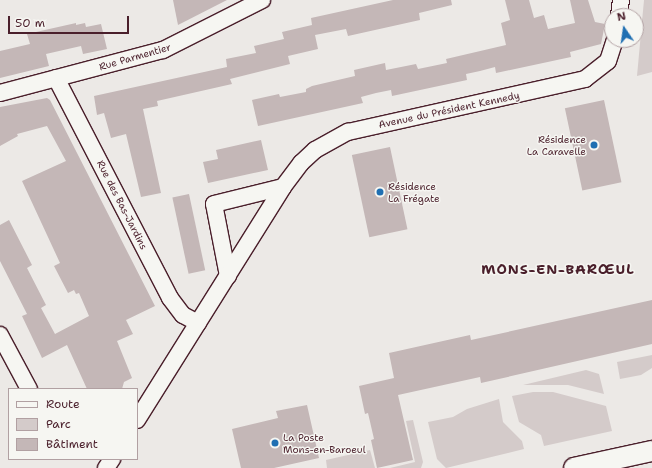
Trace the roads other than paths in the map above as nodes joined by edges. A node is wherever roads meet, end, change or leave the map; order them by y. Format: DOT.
graph roads {
  1 [pos="262,0"];
  2 [pos="612,48"];
  3 [pos="56,78"];
  4 [pos="0,93"];
  5 [pos="283,187"];
  6 [pos="228,276"];
  7 [pos="198,324"];
  8 [pos="0,334"];
  9 [pos="29,388"];
  10 [pos="138,418"];
  11 [pos="652,451"];
  12 [pos="574,468"];
  1 -- 3 [label="street, Rue Parmentier"];
  2 -- 5 [label="street, Avenue du Président Kennedy"];
  3 -- 4 [label="street, Rue Parmentier"];
  3 -- 7 [label="street, Rue des Bas-Jardins"];
  5 -- 6 [label="street, Avenue du Président Kennedy"];
  5 -- 6 [label="street"];
  6 -- 7 [label="street, Avenue du Président Kennedy"];
  7 -- 10 [label="street, Avenue du Président Kennedy"];
  8 -- 9 [label="street"];
  11 -- 12 [label="main road"];
}
